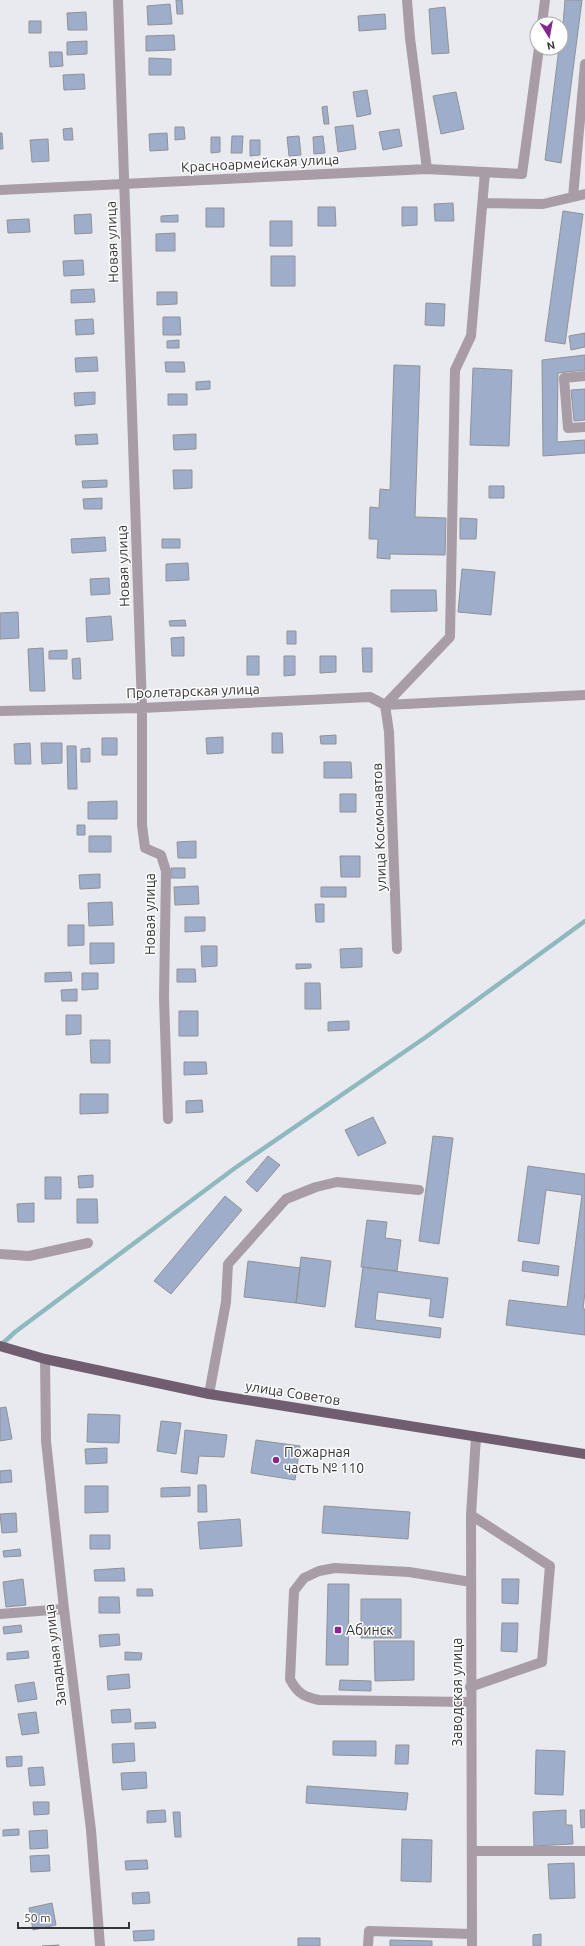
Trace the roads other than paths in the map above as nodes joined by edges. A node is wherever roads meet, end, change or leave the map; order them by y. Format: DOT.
graph roads {
  1 [pos="118,0"];
  2 [pos="407,0"];
  3 [pos="545,0"];
  4 [pos="543,16"];
  5 [pos="538,56"];
  6 [pos="585,64"];
  7 [pos="427,169"];
  8 [pos="485,172"];
  9 [pos="124,183"];
  10 [pos="0,190"];
  11 [pos="585,194"];
  12 [pos="573,197"];
  13 [pos="483,203"];
  14 [pos="585,376"];
  15 [pos="585,427"];
  16 [pos="585,695"];
  17 [pos="385,705"];
  18 [pos="142,708"];
  19 [pos="0,711"];
  20 [pos="397,949"];
  21 [pos="168,1119"];
  22 [pos="418,1190"];
  23 [pos="88,1244"];
  24 [pos="0,1254"];
  25 [pos="0,1346"];
  26 [pos="46,1359"];
  27 [pos="209,1394"];
  28 [pos="476,1437"];
  29 [pos="585,1454"];
  30 [pos="471,1515"];
  31 [pos="471,1582"];
  32 [pos="64,1609"];
  33 [pos="0,1614"];
  34 [pos="470,1688"];
  35 [pos="471,1702"];
  36 [pos="472,1851"];
  37 [pos="585,1851"];
  38 [pos="472,1934"];
  39 [pos="100,1946"];
  40 [pos="368,1946"];
  41 [pos="472,1946"];
  1 -- 9 [label="street, Новая улица"];
  2 -- 7 [label="street"];
  3 -- 4 [label="street"];
  5 -- 8 [label="street, Красноармейская улица"];
  6 -- 12 [label="street"];
  7 -- 8 [label="street, Красноармейская улица"];
  7 -- 9 [label="street, Красноармейская улица"];
  8 -- 13 [label="street"];
  9 -- 10 [label="street, Красноармейская улица"];
  9 -- 18 [label="street, Новая улица"];
  11 -- 12 [label="street"];
  12 -- 13 [label="street"];
  13 -- 17 [label="street"];
  14 -- 15 [label="street"];
  16 -- 17 [label="street"];
  17 -- 18 [label="street, Пролетарская улица"];
  17 -- 20 [label="street, улица Космонавтов"];
  18 -- 19 [label="street, Пролетарская улица"];
  18 -- 21 [label="street, Новая улица"];
  22 -- 27 [label="street"];
  23 -- 24 [label="street"];
  25 -- 26 [label="main road, улица Советов"];
  26 -- 27 [label="main road, улица Советов"];
  26 -- 32 [label="street, Западная улица"];
  27 -- 28 [label="main road, улица Советов"];
  28 -- 29 [label="main road, улица Советов"];
  28 -- 30 [label="street, Заводская улица"];
  30 -- 31 [label="street, Заводская улица"];
  30 -- 34 [label="street"];
  31 -- 34 [label="street, Заводская улица"];
  31 -- 35 [label="street"];
  32 -- 33 [label="street"];
  32 -- 39 [label="street, Западная улица"];
  34 -- 35 [label="street, Заводская улица"];
  35 -- 36 [label="street, Заводская улица"];
  36 -- 37 [label="street"];
  36 -- 38 [label="street, Заводская улица"];
  38 -- 40 [label="street"];
  38 -- 41 [label="street, Заводская улица"];
}
